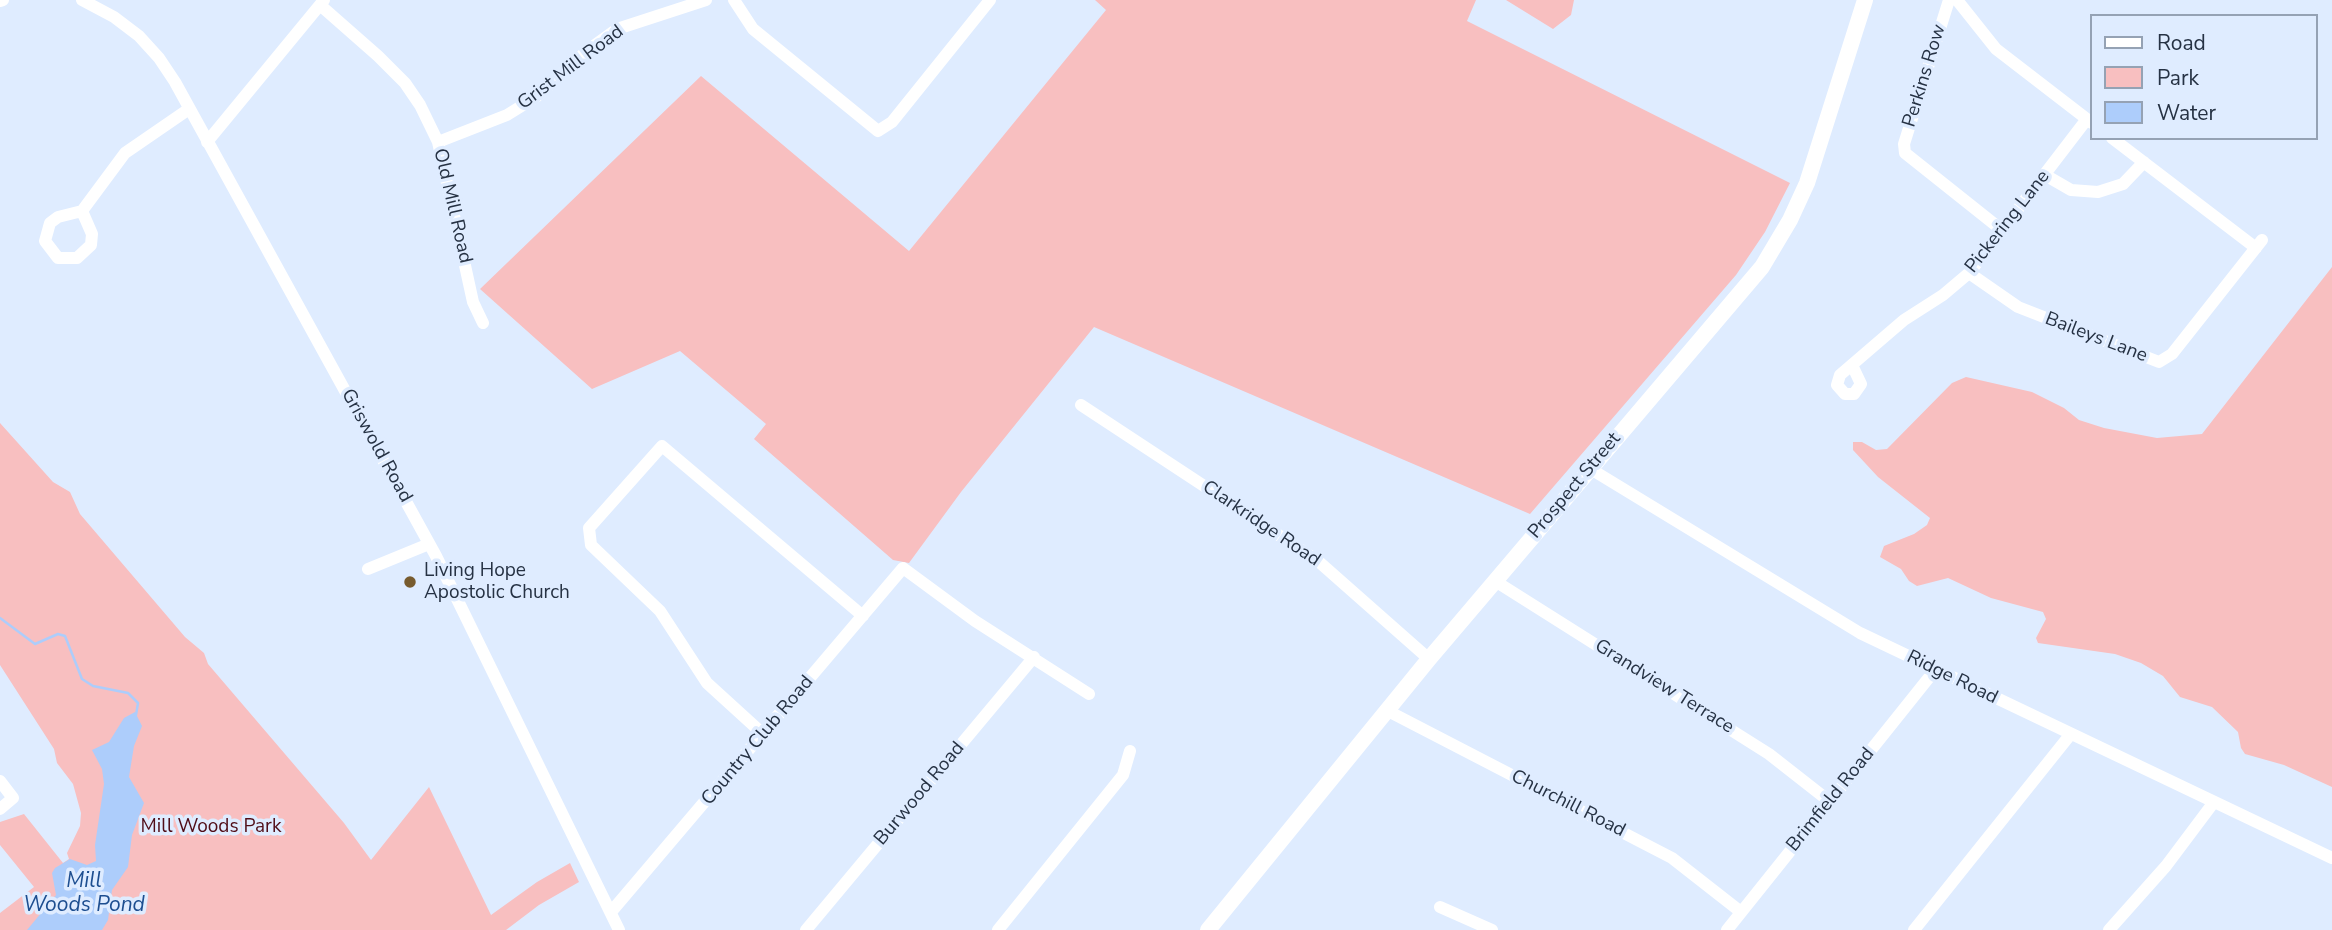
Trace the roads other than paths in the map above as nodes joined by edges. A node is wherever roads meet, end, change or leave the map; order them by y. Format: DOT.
graph roads {
  1 [pos="82,0"];
  2 [pos="706,0"];
  3 [pos="734,0"];
  4 [pos="990,0"];
  5 [pos="1865,0"];
  6 [pos="1949,0"];
  7 [pos="1957,0"];
  8 [pos="322,3"];
  9 [pos="189,109"];
  10 [pos="2090,121"];
  11 [pos="2115,140"];
  12 [pos="207,142"];
  13 [pos="439,142"];
  14 [pos="2144,162"];
  15 [pos="2045,176"];
  16 [pos="82,211"];
  17 [pos="2003,231"];
  18 [pos="1969,273"];
  19 [pos="483,323"];
  20 [pos="1852,365"];
  21 [pos="1081,405"];
  22 [pos="1589,468"];
  23 [pos="429,544"];
  24 [pos="368,569"];
  25 [pos="1495,581"];
  26 [pos="863,616"];
  27 [pos="1034,657"];
  28 [pos="1429,659"];
  29 [pos="1935,670"];
  30 [pos="1089,694"];
  31 [pos="1386,710"];
  32 [pos="763,734"];
  33 [pos="2070,735"];
  34 [pos="1130,751"];
  35 [pos="0,781"];
  36 [pos="1829,801"];
  37 [pos="2214,802"];
  38 [pos="0,809"];
  39 [pos="2332,859"];
  40 [pos="1440,907"];
  41 [pos="611,912"];
  42 [pos="1741,912"];
  43 [pos="619,930"];
  44 [pos="806,930"];
  45 [pos="998,930"];
  46 [pos="1208,930"];
  47 [pos="1492,930"];
  48 [pos="1727,930"];
  49 [pos="1914,930"];
  50 [pos="2109,930"];
  1 -- 9 [label="street, Griswold Road"];
  2 -- 13 [label="street, Grist Mill Road"];
  3 -- 4 [label="street"];
  5 -- 22 [label="main road, Prospect Street"];
  6 -- 17 [label="street, Perkins Row"];
  7 -- 10 [label="street"];
  8 -- 12 [label="street"];
  8 -- 13 [label="street, Old Mill Road"];
  9 -- 12 [label="street, Griswold Road"];
  9 -- 16 [label="street"];
  10 -- 15 [label="street, Pickering Lane"];
  11 -- 14 [label="street"];
  12 -- 23 [label="street, Griswold Road"];
  13 -- 19 [label="street, Old Mill Road"];
  14 -- 15 [label="street"];
  14 -- 18 [label="street, Baileys Lane"];
  15 -- 17 [label="street, Pickering Lane"];
  17 -- 18 [label="street, Pickering Lane"];
  18 -- 20 [label="street, Pickering Lane"];
  21 -- 28 [label="street, Clarkridge Road"];
  22 -- 25 [label="main road, Prospect Street"];
  22 -- 29 [label="street, Ridge Road"];
  23 -- 24 [label="street"];
  23 -- 41 [label="street, Griswold Road"];
  25 -- 28 [label="main road, Prospect Street"];
  25 -- 36 [label="street, Grandview Terrace"];
  26 -- 27 [label="street, Country Club Road"];
  26 -- 32 [label="street, Country Club Road"];
  26 -- 32 [label="street"];
  27 -- 30 [label="street"];
  27 -- 44 [label="street, Burwood Road"];
  28 -- 31 [label="main road, Prospect Street"];
  29 -- 33 [label="street, Ridge Road"];
  29 -- 36 [label="street, Brimfield Road"];
  31 -- 42 [label="street, Churchill Road"];
  31 -- 46 [label="main road, Prospect Street"];
  32 -- 41 [label="street, Country Club Road"];
  33 -- 37 [label="street, Ridge Road"];
  33 -- 49 [label="street"];
  34 -- 45 [label="street"];
  35 -- 38 [label="street"];
  36 -- 42 [label="street, Brimfield Road"];
  37 -- 39 [label="street, Ridge Road"];
  37 -- 50 [label="street"];
  40 -- 47 [label="street"];
  41 -- 43 [label="street, Griswold Road"];
  42 -- 48 [label="street, Brimfield Road"];
}
